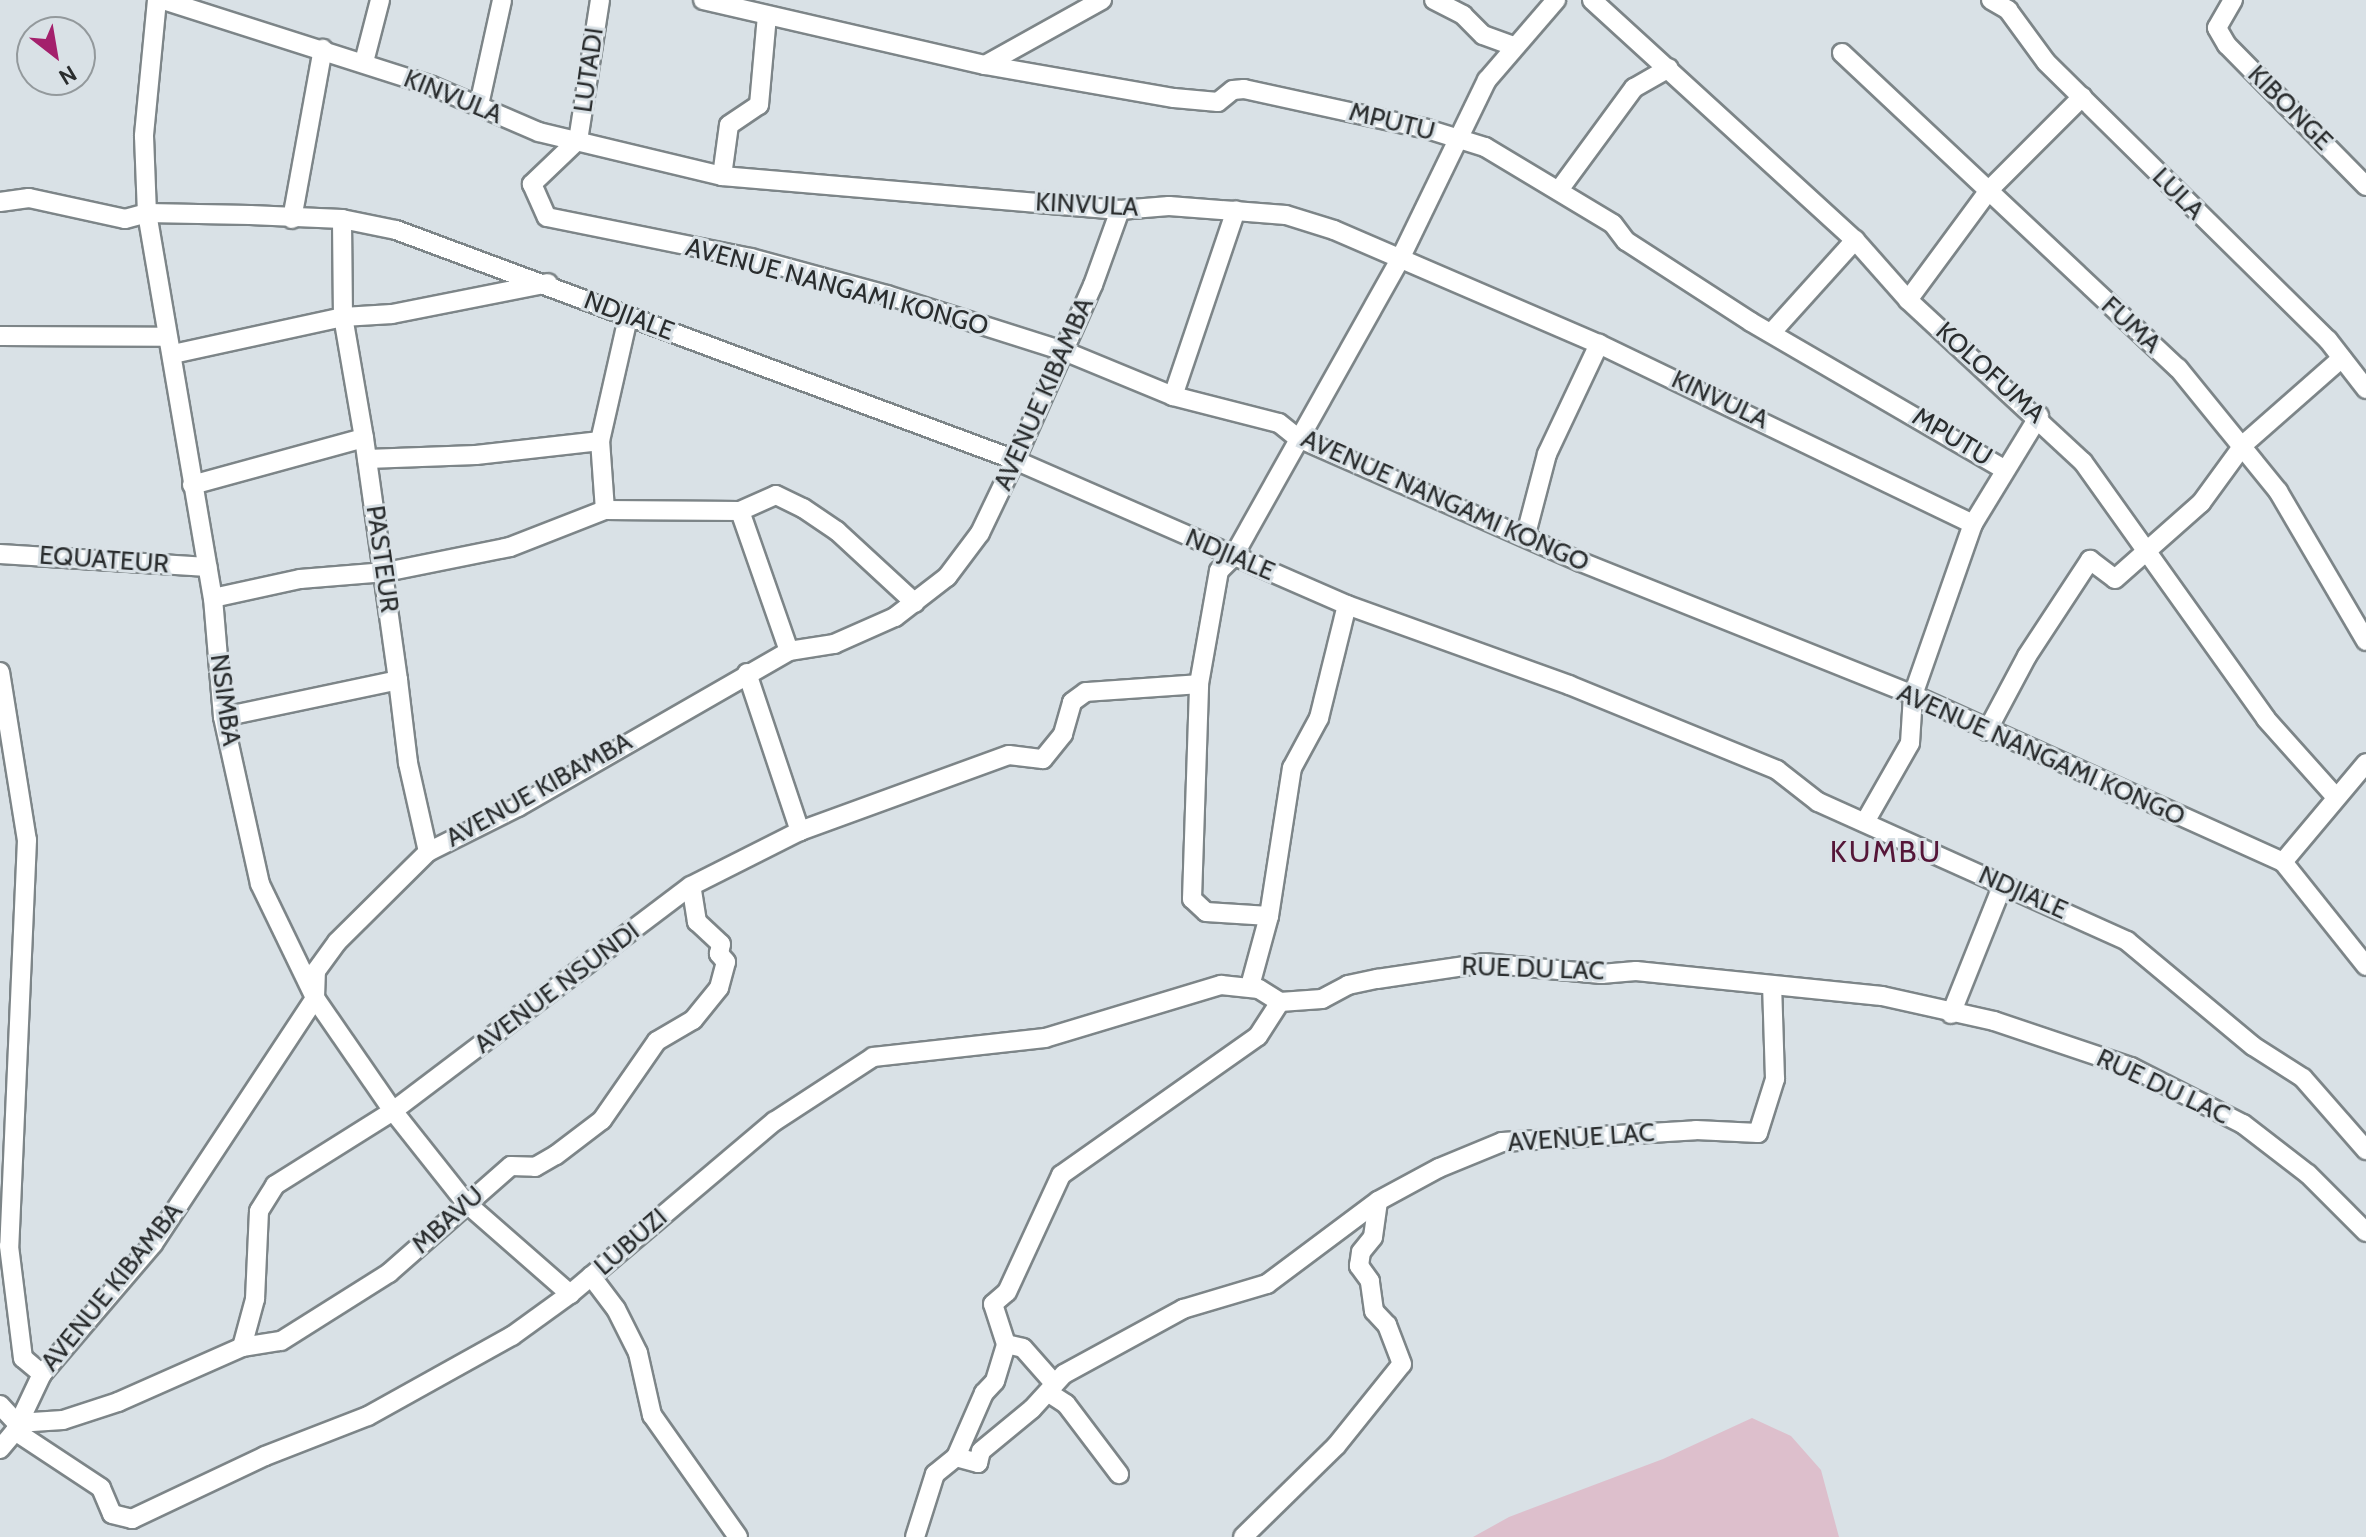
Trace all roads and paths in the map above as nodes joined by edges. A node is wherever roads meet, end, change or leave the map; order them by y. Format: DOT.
graph roads {
  1 [pos="157,0"];
  2 [pos="163,0"];
  3 [pos="380,0"];
  4 [pos="502,0"];
  5 [pos="600,0"];
  6 [pos="703,0"];
  7 [pos="1102,0"];
  8 [pos="1434,0"];
  9 [pos="1556,0"];
  10 [pos="1592,0"];
  11 [pos="1991,0"];
  12 [pos="2233,0"];
  13 [pos="231,9"];
  14 [pos="767,16"];
  15 [pos="1514,46"];
  16 [pos="323,49"];
  17 [pos="1842,53"];
  18 [pos="364,62"];
  19 [pos="985,65"];
  20 [pos="1669,68"];
  21 [pos="2082,97"];
  22 [pos="479,105"];
  23 [pos="578,140"];
  24 [pos="1461,140"];
  25 [pos="722,176"];
  26 [pos="2366,186"];
  27 [pos="1559,190"];
  28 [pos="1989,190"];
  29 [pos="0,202"];
  30 [pos="1120,210"];
  31 [pos="1236,210"];
  32 [pos="147,213"];
  33 [pos="292,219"];
  34 [pos="342,219"];
  35 [pos="1855,240"];
  36 [pos="1400,259"];
  37 [pos="548,283"];
  38 [pos="1908,300"];
  39 [pos="343,317"];
  40 [pos="628,318"];
  41 [pos="1772,332"];
  42 [pos="0,336"];
  43 [pos="1599,344"];
  44 [pos="170,346"];
  45 [pos="1064,351"];
  46 [pos="2342,358"];
  47 [pos="2366,389"];
  48 [pos="1173,396"];
  49 [pos="2039,416"];
  50 [pos="1296,437"];
  51 [pos="364,438"];
  52 [pos="600,441"];
  53 [pos="2244,444"];
  54 [pos="367,459"];
  55 [pos="1015,460"];
  56 [pos="2002,468"];
  57 [pos="192,485"];
  58 [pos="605,510"];
  59 [pos="740,511"];
  60 [pos="1973,524"];
  61 [pos="1526,534"];
  62 [pos="2149,551"];
  63 [pos="0,554"];
  64 [pos="1233,557"];
  65 [pos="208,567"];
  66 [pos="386,572"];
  67 [pos="213,598"];
  68 [pos="915,603"];
  69 [pos="1347,605"];
  70 [pos="2366,641"];
  71 [pos="789,651"];
  72 [pos="0,672"];
  73 [pos="747,673"];
  74 [pos="398,680"];
  75 [pos="1199,684"];
  76 [pos="1913,695"];
  77 [pos="223,717"];
  78 [pos="1987,731"];
  79 [pos="2366,763"];
  80 [pos="2334,795"];
  81 [pos="1865,822"];
  82 [pos="800,831"];
  83 [pos="428,852"];
  84 [pos="2283,862"];
  85 [pos="2003,884"];
  86 [pos="691,886"];
  87 [pos="1269,916"];
  88 [pos="2366,966"];
  89 [pos="1250,986"];
  90 [pos="1772,986"];
  91 [pos="315,998"];
  92 [pos="1280,1002"];
  93 [pos="1951,1014"];
  94 [pos="393,1111"];
  95 [pos="2366,1150"];
  96 [pos="1378,1201"];
  97 [pos="465,1202"];
  98 [pos="2366,1232"];
  99 [pos="591,1276"];
  100 [pos="570,1294"];
  101 [pos="1006,1344"];
  102 [pos="242,1347"];
  103 [pos="42,1374"];
  104 [pos="1051,1387"];
  105 [pos="0,1405"];
  106 [pos="16,1427"];
  107 [pos="0,1449"];
  108 [pos="956,1457"];
  109 [pos="1119,1474"];
  110 [pos="738,1537"];
  111 [pos="915,1537"];
  112 [pos="1243,1537"];
  1 -- 32 [label="street, NSIMBA"];
  2 -- 13 [label="street, KINVULA"];
  3 -- 18 [label="street"];
  4 -- 22 [label="street"];
  5 -- 23 [label="street, LUTADI"];
  6 -- 14 [label="street, MPUTU"];
  7 -- 19 [label="street"];
  8 -- 15 [label="street"];
  9 -- 15 [label="street"];
  10 -- 20 [label="street, KOLOFUMA"];
  11 -- 21 [label="street, LULA"];
  12 -- 26 [label="street, KIBONGE"];
  13 -- 16 [label="street, KINVULA"];
  14 -- 19 [label="street, MPUTU"];
  14 -- 25 [label="street"];
  15 -- 24 [label="street"];
  16 -- 18 [label="street, KINVULA"];
  16 -- 33 [label="street"];
  17 -- 28 [label="street, FUMA"];
  18 -- 22 [label="street, KINVULA"];
  19 -- 24 [label="street, MPUTU"];
  20 -- 27 [label="street"];
  20 -- 35 [label="street, KOLOFUMA"];
  21 -- 28 [label="street"];
  21 -- 46 [label="street, LULA"];
  22 -- 23 [label="street, KINVULA"];
  23 -- 25 [label="street, KINVULA"];
  23 -- 45 [label="street, AVENUE NANGAMI KONGO"];
  24 -- 27 [label="street, MPUTU"];
  24 -- 36 [label="street"];
  25 -- 30 [label="street, KINVULA"];
  27 -- 41 [label="street, MPUTU"];
  28 -- 38 [label="street"];
  28 -- 53 [label="street, FUMA"];
  29 -- 32 [label="street, NDJIALE"];
  30 -- 31 [label="street, KINVULA"];
  30 -- 45 [label="street, AVENUE KIBAMBA"];
  31 -- 36 [label="street, KINVULA"];
  31 -- 48 [label="street"];
  32 -- 33 [label="street, NDJIALE"];
  32 -- 44 [label="street, NSIMBA"];
  33 -- 34 [label="street, NDJIALE"];
  34 -- 37 [label="street, NDJIALE"];
  34 -- 39 [label="street, PASTEUR"];
  35 -- 38 [label="street, KOLOFUMA"];
  35 -- 41 [label="street"];
  36 -- 43 [label="street, KINVULA"];
  36 -- 50 [label="street"];
  37 -- 39 [label="street"];
  37 -- 40 [label="street, NDJIALE"];
  38 -- 49 [label="street, KOLOFUMA"];
  39 -- 44 [label="street"];
  39 -- 51 [label="street, PASTEUR"];
  40 -- 52 [label="street"];
  40 -- 55 [label="street, NDJIALE"];
  41 -- 56 [label="street, MPUTU"];
  42 -- 44 [label="street"];
  43 -- 60 [label="street, KINVULA"];
  43 -- 61 [label="street"];
  44 -- 57 [label="street, NSIMBA"];
  45 -- 48 [label="street, AVENUE NANGAMI KONGO"];
  45 -- 55 [label="street, AVENUE KIBAMBA"];
  46 -- 47 [label="street, LULA"];
  46 -- 53 [label="street"];
  48 -- 50 [label="street, AVENUE NANGAMI KONGO"];
  49 -- 56 [label="street"];
  49 -- 62 [label="street, KOLOFUMA"];
  50 -- 61 [label="street, AVENUE NANGAMI KONGO"];
  50 -- 64 [label="street"];
  51 -- 54 [label="street, PASTEUR"];
  51 -- 57 [label="street"];
  52 -- 54 [label="street"];
  52 -- 58 [label="street"];
  53 -- 62 [label="street"];
  53 -- 70 [label="street, FUMA"];
  54 -- 66 [label="street, PASTEUR"];
  55 -- 64 [label="street, NDJIALE"];
  55 -- 68 [label="street, AVENUE KIBAMBA"];
  56 -- 60 [label="street"];
  57 -- 65 [label="street, NSIMBA"];
  58 -- 59 [label="street"];
  58 -- 66 [label="street"];
  59 -- 68 [label="street"];
  59 -- 71 [label="street"];
  60 -- 76 [label="street"];
  61 -- 76 [label="street, AVENUE NANGAMI KONGO"];
  62 -- 78 [label="street"];
  62 -- 80 [label="street, KOLOFUMA"];
  63 -- 65 [label="street, EQUATEUR"];
  64 -- 69 [label="street, NDJIALE"];
  64 -- 75 [label="street"];
  65 -- 67 [label="street, NSIMBA"];
  66 -- 67 [label="street"];
  66 -- 74 [label="street, PASTEUR"];
  67 -- 77 [label="street, NSIMBA"];
  68 -- 71 [label="street, AVENUE KIBAMBA"];
  69 -- 81 [label="street, NDJIALE"];
  69 -- 87 [label="street"];
  71 -- 73 [label="street, AVENUE KIBAMBA"];
  72 -- 103 [label="street"];
  73 -- 82 [label="street"];
  73 -- 83 [label="street, AVENUE KIBAMBA"];
  74 -- 77 [label="street"];
  74 -- 83 [label="street, PASTEUR"];
  75 -- 82 [label="street, AVENUE NSUNDI"];
  75 -- 87 [label="street"];
  76 -- 78 [label="street, AVENUE NANGAMI KONGO"];
  76 -- 81 [label="street"];
  77 -- 91 [label="street, NSIMBA"];
  78 -- 84 [label="street, AVENUE NANGAMI KONGO"];
  79 -- 80 [label="street"];
  80 -- 84 [label="street"];
  81 -- 85 [label="street, NDJIALE"];
  82 -- 86 [label="street, AVENUE NSUNDI"];
  83 -- 91 [label="street, AVENUE KIBAMBA"];
  84 -- 88 [label="street, AVENUE NANGAMI KONGO"];
  85 -- 93 [label="street"];
  85 -- 95 [label="street, NDJIALE"];
  86 -- 94 [label="street, AVENUE NSUNDI"];
  86 -- 97 [label="street, MBAVU"];
  87 -- 89 [label="street"];
  89 -- 92 [label="street"];
  89 -- 99 [label="street, LUBUZI"];
  90 -- 92 [label="street, RUE DU LAC"];
  90 -- 93 [label="street, RUE DU LAC"];
  90 -- 96 [label="street, AVENUE LAC"];
  91 -- 94 [label="street, NSIMBA"];
  91 -- 103 [label="street, AVENUE KIBAMBA"];
  92 -- 101 [label="street"];
  93 -- 98 [label="street, RUE DU LAC"];
  94 -- 97 [label="street, NSIMBA"];
  94 -- 102 [label="street, AVENUE NSUNDI"];
  96 -- 104 [label="street"];
  96 -- 112 [label="street"];
  97 -- 100 [label="street, NSIMBA"];
  97 -- 102 [label="street, MBAVU"];
  99 -- 100 [label="street, LUBUZI"];
  99 -- 110 [label="street"];
  100 -- 106 [label="street, LUBUZI"];
  101 -- 104 [label="street"];
  101 -- 108 [label="street"];
  102 -- 106 [label="street, MBAVU"];
  103 -- 106 [label="street, AVENUE KIBAMBA"];
  104 -- 108 [label="street"];
  104 -- 109 [label="street"];
  105 -- 106 [label="street"];
  106 -- 107 [label="street, AVENUE KIBAMBA"];
  108 -- 111 [label="street"];
}
